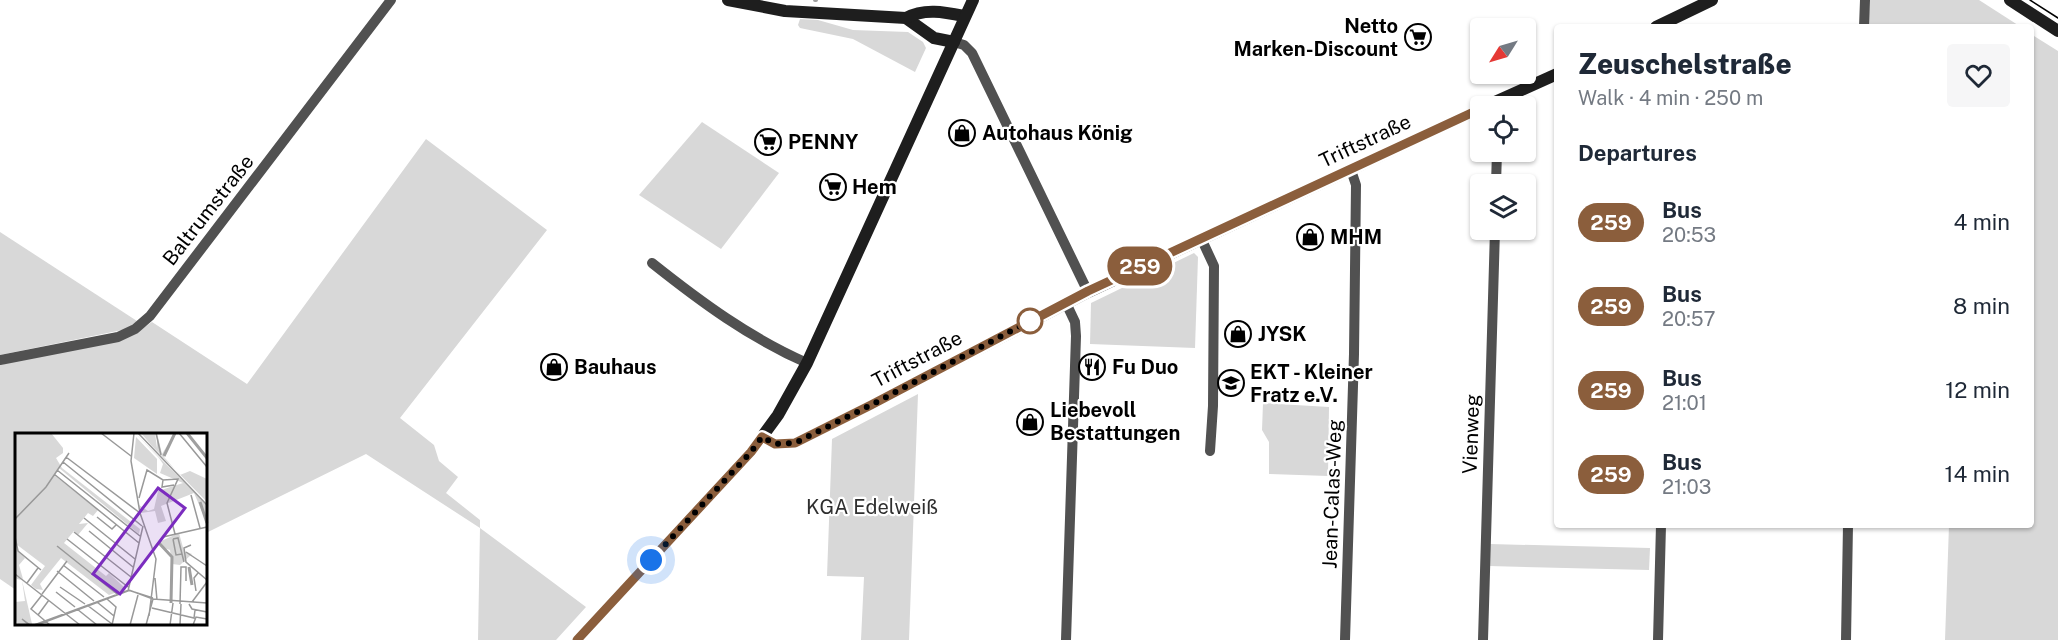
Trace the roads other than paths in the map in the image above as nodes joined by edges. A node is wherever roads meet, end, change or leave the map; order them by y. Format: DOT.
graph roads {
  1 [pos="391,0"];
  2 [pos="728,0"];
  3 [pos="973,0"];
  4 [pos="1712,0"];
  5 [pos="1865,0"];
  6 [pos="2010,0"];
  7 [pos="964,16"];
  8 [pos="906,18"];
  9 [pos="1672,23"];
  10 [pos="1863,24"];
  11 [pos="2058,31"];
  12 [pos="954,42"];
  13 [pos="1554,75"];
  14 [pos="1512,96"];
  15 [pos="1470,114"];
  16 [pos="1351,170"];
  17 [pos="1201,238"];
  18 [pos="1495,240"];
  19 [pos="652,263"];
  20 [pos="1088,291"];
  21 [pos="1066,303"];
  22 [pos="0,360"];
  23 [pos="807,363"];
  24 [pos="762,437"];
  25 [pos="1210,451"];
  26 [pos="1661,528"];
  27 [pos="1848,528"];
  28 [pos="577,640"];
  29 [pos="1066,640"];
  30 [pos="1346,640"];
  31 [pos="1483,640"];
  32 [pos="1658,640"];
  33 [pos="1845,640"];
  1 -- 22 [label="street, Baltrumstraße"];
  2 -- 8 [label="main road"];
  3 -- 7 [label="main road"];
  4 -- 9 [label="main road"];
  5 -- 10 [label="street"];
  6 -- 11 [label="main road"];
  7 -- 8 [label="main road"];
  7 -- 12 [label="main road"];
  8 -- 12 [label="main road"];
  12 -- 20 [label="street"];
  12 -- 23 [label="main road"];
  13 -- 14 [label="main road"];
  15 -- 16 [label="main road, Triftstraße"];
  16 -- 17 [label="main road, Triftstraße"];
  16 -- 30 [label="street, Jean-Calas-Weg"];
  17 -- 20 [label="main road, Triftstraße"];
  17 -- 25 [label="street"];
  18 -- 31 [label="street, Vienweg"];
  19 -- 23 [label="street"];
  20 -- 21 [label="main road, Triftstraße"];
  21 -- 24 [label="main road, Triftstraße"];
  21 -- 29 [label="street"];
  23 -- 24 [label="main road"];
  24 -- 28 [label="main road"];
  26 -- 32 [label="street"];
  27 -- 33 [label="street"];
}
